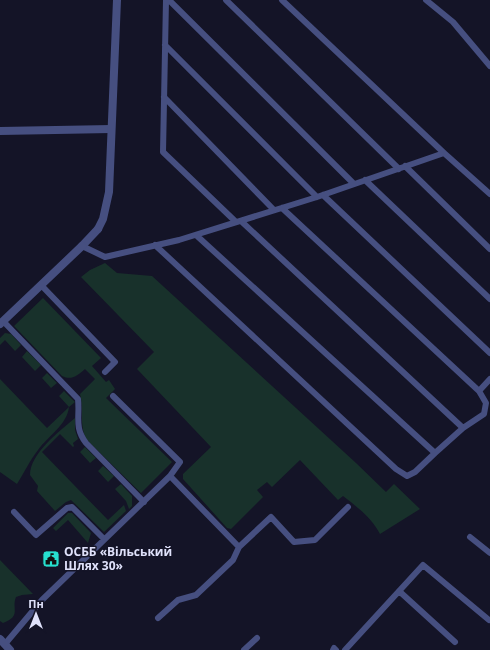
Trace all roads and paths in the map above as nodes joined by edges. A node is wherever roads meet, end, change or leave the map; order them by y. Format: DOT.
graph roads {
  1 [pos="117,0"];
  2 [pos="168,0"];
  3 [pos="226,0"];
  4 [pos="282,0"];
  5 [pos="426,0"];
  6 [pos="165,45"];
  7 [pos="490,66"];
  8 [pos="164,97"];
  9 [pos="111,130"];
  10 [pos="0,131"];
  11 [pos="444,153"];
  12 [pos="402,168"];
  13 [pos="365,180"];
  14 [pos="354,184"];
  15 [pos="490,194"];
  16 [pos="320,196"];
  17 [pos="282,208"];
  18 [pos="274,210"];
  19 [pos="238,221"];
  20 [pos="196,235"];
  21 [pos="82,246"];
  22 [pos="155,246"];
  23 [pos="490,249"];
  24 [pos="41,285"];
  25 [pos="490,299"];
  26 [pos="2,323"];
  27 [pos="490,353"];
  28 [pos="105,372"];
  29 [pos="490,379"];
  30 [pos="479,391"];
  31 [pos="113,396"];
  32 [pos="487,412"];
  33 [pos="463,428"];
  34 [pos="435,453"];
  35 [pos="170,476"];
  36 [pos="144,502"];
  37 [pos="348,507"];
  38 [pos="14,512"];
  39 [pos="470,537"];
  40 [pos="104,539"];
  41 [pos="239,547"];
  42 [pos="490,553"];
  43 [pos="399,591"];
  44 [pos="158,618"];
  45 [pos="489,620"];
  46 [pos="257,638"];
  47 [pos="455,642"];
  48 [pos="4,645"];
  49 [pos="244,650"];
  50 [pos="333,650"];
  51 [pos="336,650"];
  52 [pos="345,650"];
  1 -- 9 [label="street"];
  2 -- 6 [label="lane"];
  2 -- 14 [label="lane"];
  3 -- 12 [label="lane"];
  4 -- 11 [label="lane"];
  5 -- 7 [label="lane"];
  6 -- 8 [label="lane"];
  6 -- 16 [label="lane"];
  8 -- 18 [label="lane"];
  8 -- 19 [label="lane"];
  9 -- 10 [label="street"];
  9 -- 21 [label="street"];
  11 -- 12 [label="lane"];
  11 -- 15 [label="lane"];
  12 -- 13 [label="lane"];
  12 -- 23 [label="lane"];
  13 -- 14 [label="lane"];
  13 -- 25 [label="lane"];
  14 -- 16 [label="lane"];
  16 -- 17 [label="lane"];
  16 -- 27 [label="lane"];
  17 -- 18 [label="lane"];
  17 -- 30 [label="lane"];
  18 -- 19 [label="lane"];
  19 -- 20 [label="lane"];
  19 -- 33 [label="lane"];
  20 -- 22 [label="lane"];
  20 -- 34 [label="lane"];
  21 -- 22 [label="lane"];
  21 -- 24 [label="street"];
  22 -- 34 [label="lane"];
  24 -- 26 [label="street"];
  24 -- 28 [label="lane"];
  26 -- 36 [label="lane"];
  29 -- 30 [label="lane"];
  30 -- 32 [label="lane"];
  31 -- 35 [label="lane"];
  32 -- 33 [label="lane"];
  33 -- 34 [label="lane"];
  35 -- 36 [label="lane"];
  35 -- 41 [label="lane"];
  36 -- 40 [label="lane"];
  37 -- 41 [label="lane"];
  38 -- 40 [label="lane"];
  39 -- 42 [label="lane"];
  40 -- 48 [label="lane"];
  41 -- 44 [label="lane"];
  43 -- 45 [label="lane"];
  43 -- 47 [label="lane"];
  43 -- 52 [label="lane"];
  46 -- 49 [label="lane"];
  50 -- 51 [label="lane"];
}
